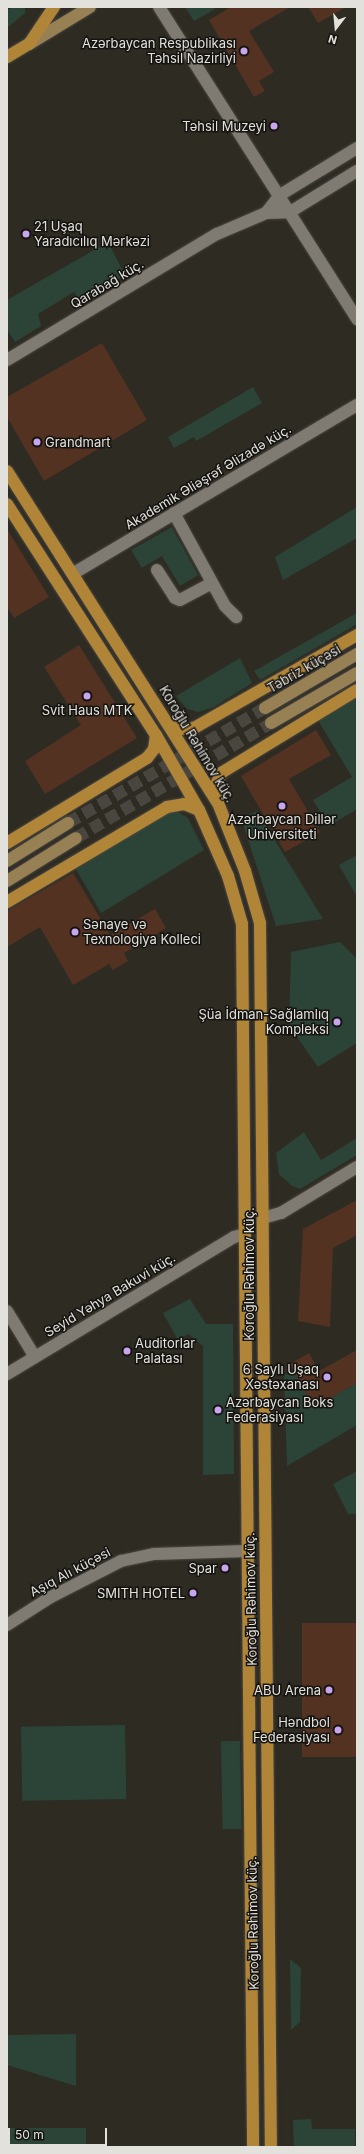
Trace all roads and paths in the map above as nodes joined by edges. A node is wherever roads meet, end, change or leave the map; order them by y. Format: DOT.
graph roads {
  1 [pos="54,7"];
  2 [pos="90,7"];
  3 [pos="159,7"];
  4 [pos="29,44"];
  5 [pos="7,57"];
  6 [pos="357,148"];
  7 [pos="357,172"];
  8 [pos="280,196"];
  9 [pos="290,212"];
  10 [pos="266,213"];
  11 [pos="357,319"];
  12 [pos="7,360"];
  13 [pos="357,405"];
  14 [pos="7,471"];
  15 [pos="7,504"];
  16 [pos="174,513"];
  17 [pos="157,570"];
  18 [pos="74,573"];
  19 [pos="212,583"];
  20 [pos="236,617"];
  21 [pos="357,635"];
  22 [pos="357,654"];
  23 [pos="357,673"];
  24 [pos="357,690"];
  25 [pos="265,708"];
  26 [pos="271,723"];
  27 [pos="170,725"];
  28 [pos="156,735"];
  29 [pos="218,803"];
  30 [pos="199,810"];
  31 [pos="68,823"];
  32 [pos="76,838"];
  33 [pos="7,843"];
  34 [pos="7,861"];
  35 [pos="7,881"];
  36 [pos="7,902"];
  37 [pos="357,1167"];
  38 [pos="263,1218"];
  39 [pos="245,1234"];
  40 [pos="7,1311"];
  41 [pos="35,1357"];
  42 [pos="7,1374"];
  43 [pos="246,1551"];
  44 [pos="7,1624"];
  45 [pos="253,2147"];
  46 [pos="271,2147"];
  1 -- 4 [label="main road"];
  2 -- 4 [label="main road"];
  3 -- 8 [label="street"];
  4 -- 5 [label="main road"];
  6 -- 8 [label="street, Qarabağ küç."];
  7 -- 9 [label="street, Qarabağ küç."];
  8 -- 9 [label="street"];
  8 -- 10 [label="street, Qarabağ küç."];
  9 -- 10 [label="street, Qarabağ küç."];
  9 -- 11 [label="street"];
  10 -- 12 [label="street, Qarabağ küç."];
  13 -- 16 [label="street, Akademik Əliəşrəf Əlizadə küç."];
  14 -- 18 [label="main road, Koroğlu Rəhimov küç."];
  15 -- 28 [label="main road, Koroğlu Rəhimov küç."];
  16 -- 18 [label="street, Akademik Əliəşrəf Əlizadə küç."];
  16 -- 19 [label="street"];
  17 -- 19 [label="street"];
  18 -- 27 [label="main road, Koroğlu Rəhimov küç."];
  19 -- 20 [label="street"];
  21 -- 27 [label="main road"];
  22 -- 25 [label="main road, Təbriz küçəsi"];
  23 -- 26 [label="main road"];
  24 -- 29 [label="main road"];
  27 -- 29 [label="main road, Koroğlu Rəhimov küç."];
  28 -- 30 [label="main road, Koroğlu Rəhimov küç."];
  28 -- 33 [label="main road"];
  29 -- 38 [label="main road, Koroğlu Rəhimov küç."];
  30 -- 36 [label="main road"];
  30 -- 39 [label="main road, Koroğlu Rəhimov küç."];
  31 -- 34 [label="main road"];
  32 -- 35 [label="main road"];
  37 -- 38 [label="street"];
  38 -- 46 [label="main road, Koroğlu Rəhimov küç."];
  39 -- 41 [label="street, Seyid Yəhya Bakuvi küç."];
  39 -- 43 [label="main road, Koroğlu Rəhimov küç."];
  40 -- 41 [label="street"];
  41 -- 42 [label="street, Seyid Yəhya Bakuvi küç."];
  43 -- 44 [label="street, Aşıq Alı küçəsi"];
  43 -- 45 [label="main road, Koroğlu Rəhimov küç."];
}
